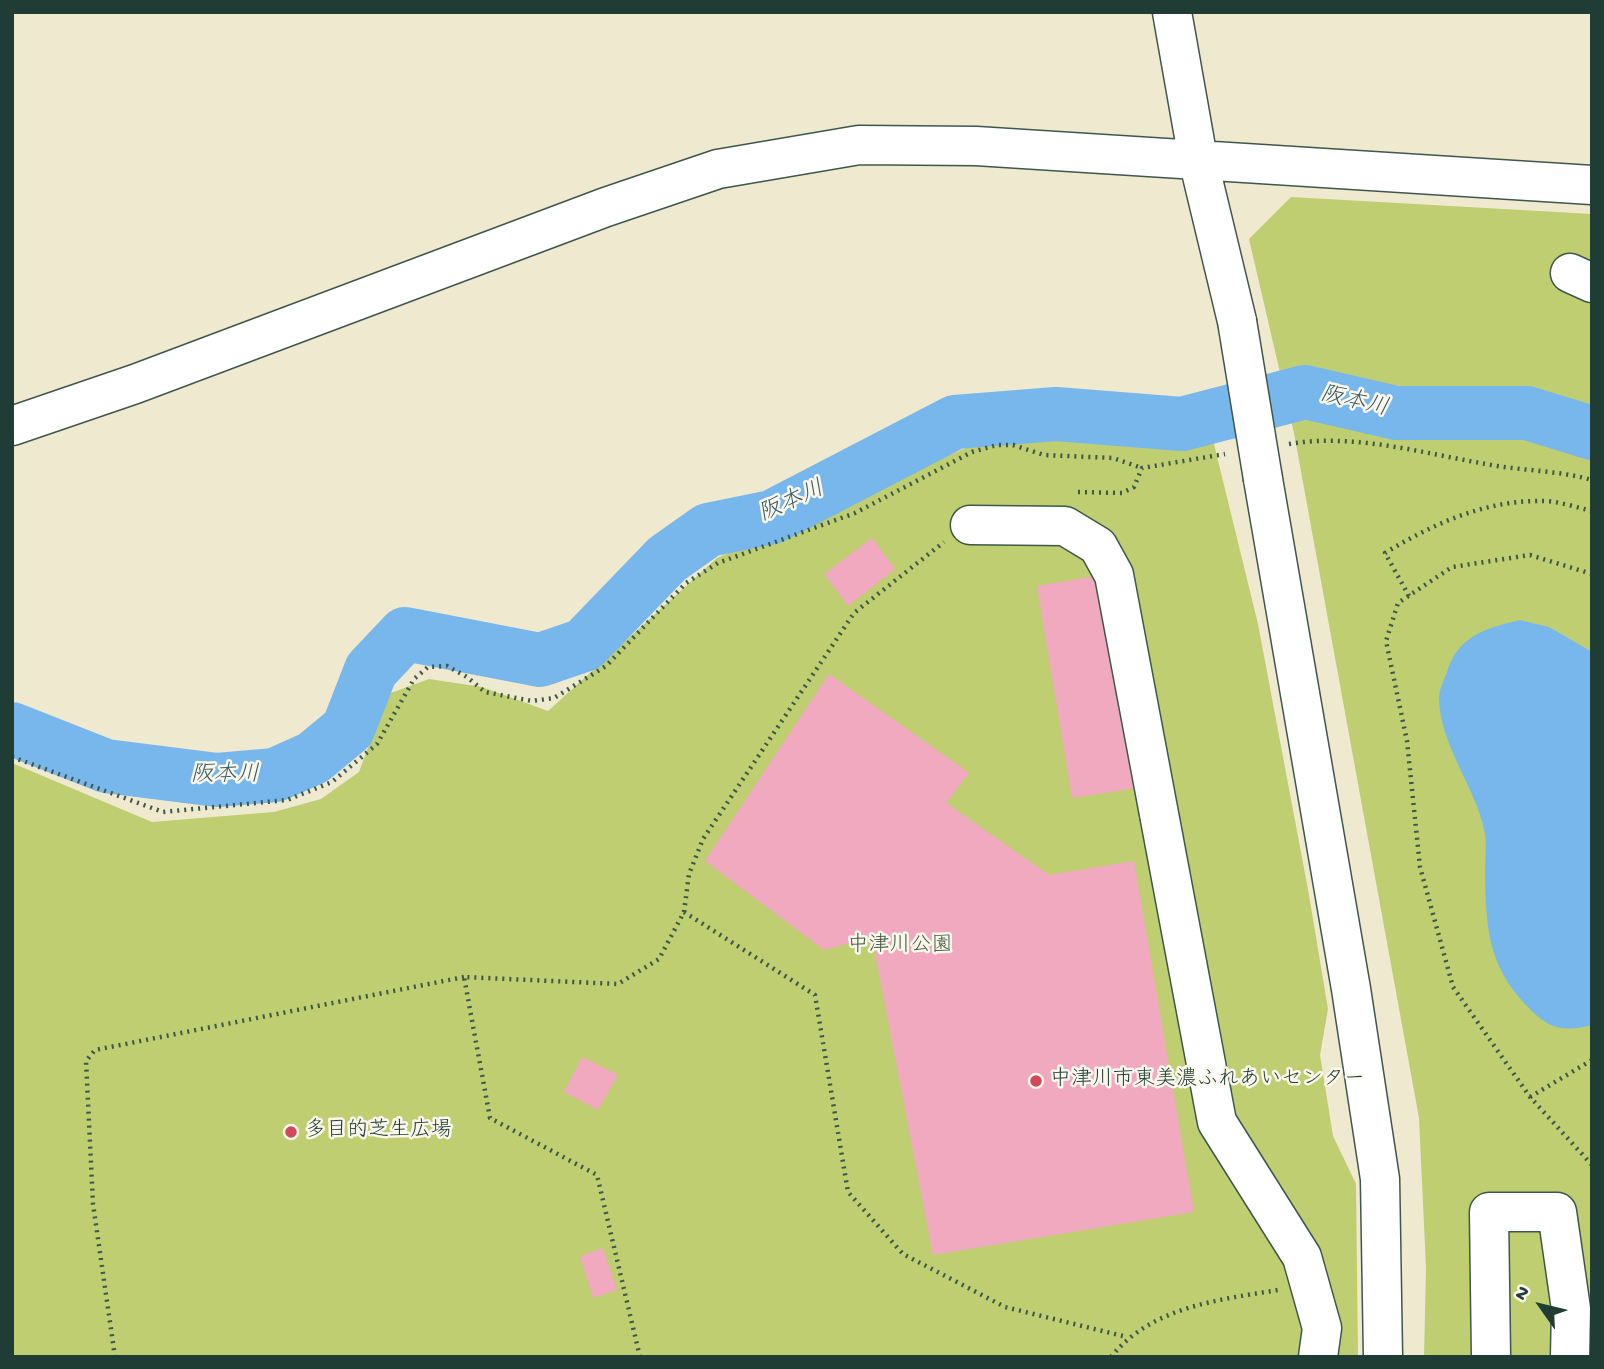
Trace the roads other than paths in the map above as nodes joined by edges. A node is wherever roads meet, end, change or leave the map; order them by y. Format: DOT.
graph roads {
  1 [pos="1172,12"];
  2 [pos="1198,159"];
  3 [pos="1592,184"];
  4 [pos="12,426"];
  5 [pos="970,525"];
  6 [pos="1318,1357"];
  7 [pos="1383,1357"];
  8 [pos="1491,1357"];
  9 [pos="1570,1357"];
  1 -- 2 [label="street"];
  2 -- 3 [label="street"];
  2 -- 4 [label="street"];
  2 -- 7 [label="street, bridge"];
  5 -- 6 [label="street"];
  8 -- 9 [label="street"];
}
